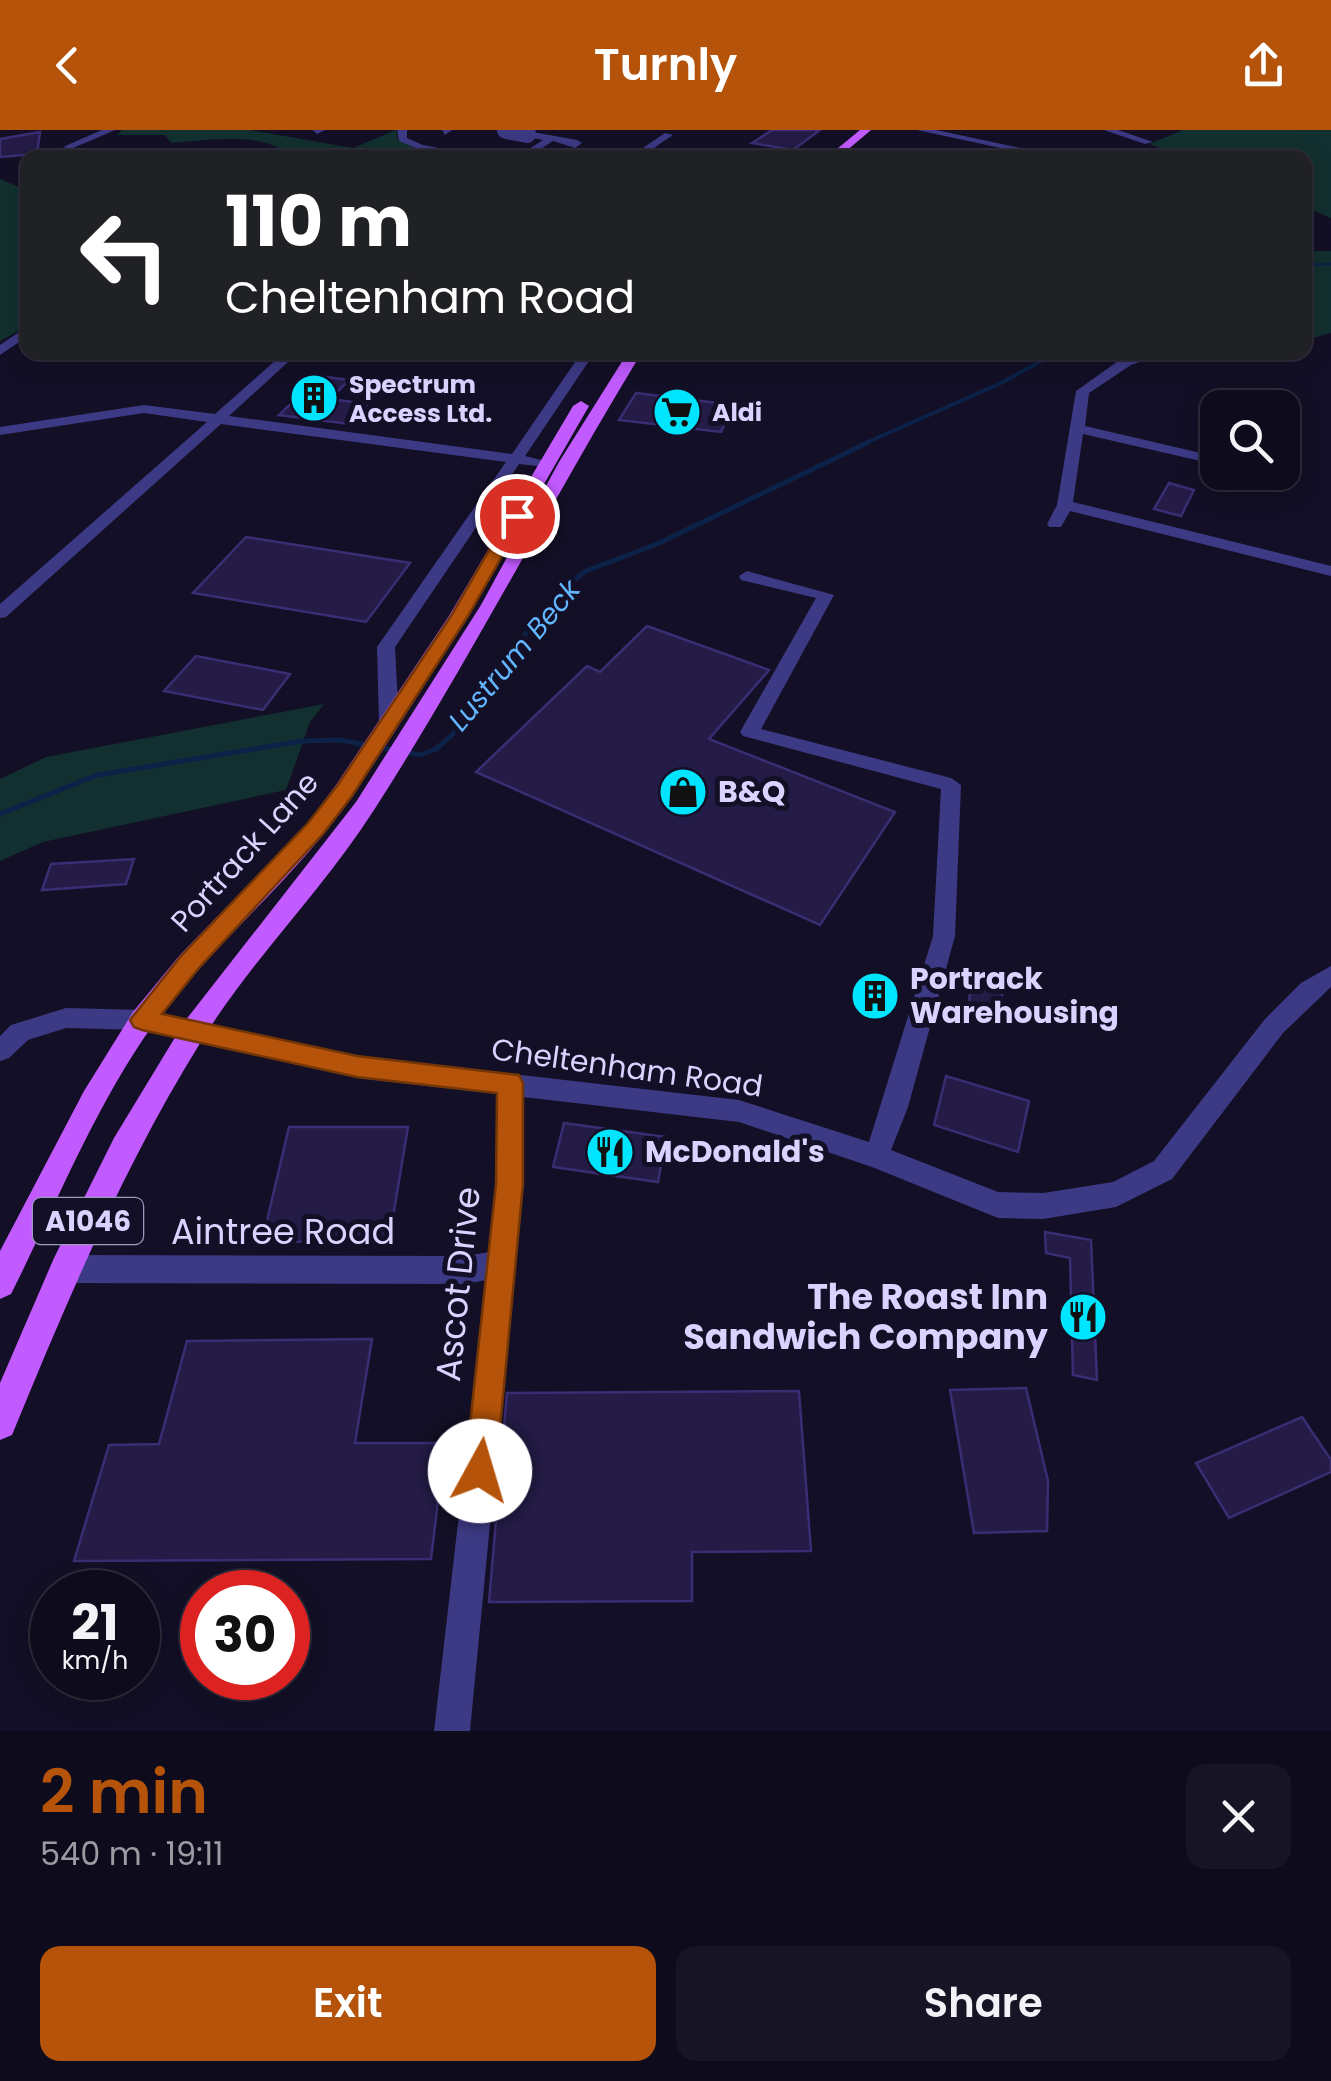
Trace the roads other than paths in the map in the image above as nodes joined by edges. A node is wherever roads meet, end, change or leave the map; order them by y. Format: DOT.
graph roads {
  1 [pos="110,130"];
  2 [pos="405,130"];
  3 [pos="506,130"];
  4 [pos="644,130"];
  5 [pos="850,130"];
  6 [pos="866,130"];
  7 [pos="922,130"];
  8 [pos="1109,130"];
  9 [pos="526,134"];
  10 [pos="552,139"];
  11 [pos="1148,142"];
  12 [pos="575,144"];
  13 [pos="68,147"];
  14 [pos="442,150"];
  15 [pos="533,150"];
  16 [pos="645,150"];
  17 [pos="826,150"];
  18 [pos="841,150"];
  19 [pos="1023,150"];
  20 [pos="284,360"];
  21 [pos="584,360"];
  22 [pos="612,360"];
  23 [pos="629,360"];
  24 [pos="1126,360"];
  25 [pos="219,417"];
  26 [pos="1076,428"];
  27 [pos="0,430"];
  28 [pos="1200,457"];
  29 [pos="516,458"];
  30 [pos="546,463"];
  31 [pos="1065,505"];
  32 [pos="1054,524"];
  33 [pos="1331,571"];
  34 [pos="747,576"];
  35 [pos="0,613"];
  36 [pos="393,731"];
  37 [pos="1331,975"];
  38 [pos="142,1020"];
  39 [pos="194,1029"];
  40 [pos="0,1051"];
  41 [pos="510,1083"];
  42 [pos="876,1156"];
  43 [pos="501,1264"];
  44 [pos="4,1268"];
  45 [pos="65,1268"];
  46 [pos="0,1422"];
  47 [pos="452,1731"];
  1 -- 13 [label="street"];
  2 -- 14 [label="street"];
  3 -- 9 [label="street"];
  4 -- 16 [label="street"];
  5 -- 17 [label="main road"];
  6 -- 18 [label="main road"];
  7 -- 19 [label="street"];
  8 -- 11 [label="street"];
  9 -- 10 [label="street"];
  10 -- 12 [label="street"];
  10 -- 15 [label="street"];
  20 -- 25 [label="street"];
  21 -- 29 [label="street"];
  22 -- 30 [label="main road, Portrack Lane / A1046"];
  23 -- 36 [label="main road, Portrack Lane / A1046"];
  24 -- 26 [label="street"];
  25 -- 27 [label="street"];
  25 -- 29 [label="street"];
  25 -- 35 [label="street"];
  26 -- 28 [label="street"];
  26 -- 31 [label="street"];
  29 -- 30 [label="street"];
  29 -- 36 [label="street"];
  30 -- 36 [label="main road, Portrack Lane / A1046"];
  31 -- 32 [label="street"];
  31 -- 33 [label="street"];
  34 -- 42 [label="street"];
  36 -- 38 [label="main road, Portrack Lane / A1046"];
  36 -- 39 [label="main road, Portrack Lane / A1046"];
  37 -- 42 [label="street, Cheltenham Road"];
  38 -- 39 [label="street, Cheltenham Road"];
  38 -- 40 [label="street, Cheltenham Road"];
  38 -- 44 [label="main road, A1046"];
  39 -- 41 [label="street, Cheltenham Road"];
  39 -- 45 [label="main road, A1046"];
  41 -- 42 [label="street, Cheltenham Road"];
  41 -- 43 [label="street, Ascot Drive"];
  43 -- 45 [label="street, Aintree Road"];
  43 -- 47 [label="street, Ascot Drive"];
  45 -- 46 [label="main road, A1046"];
}
